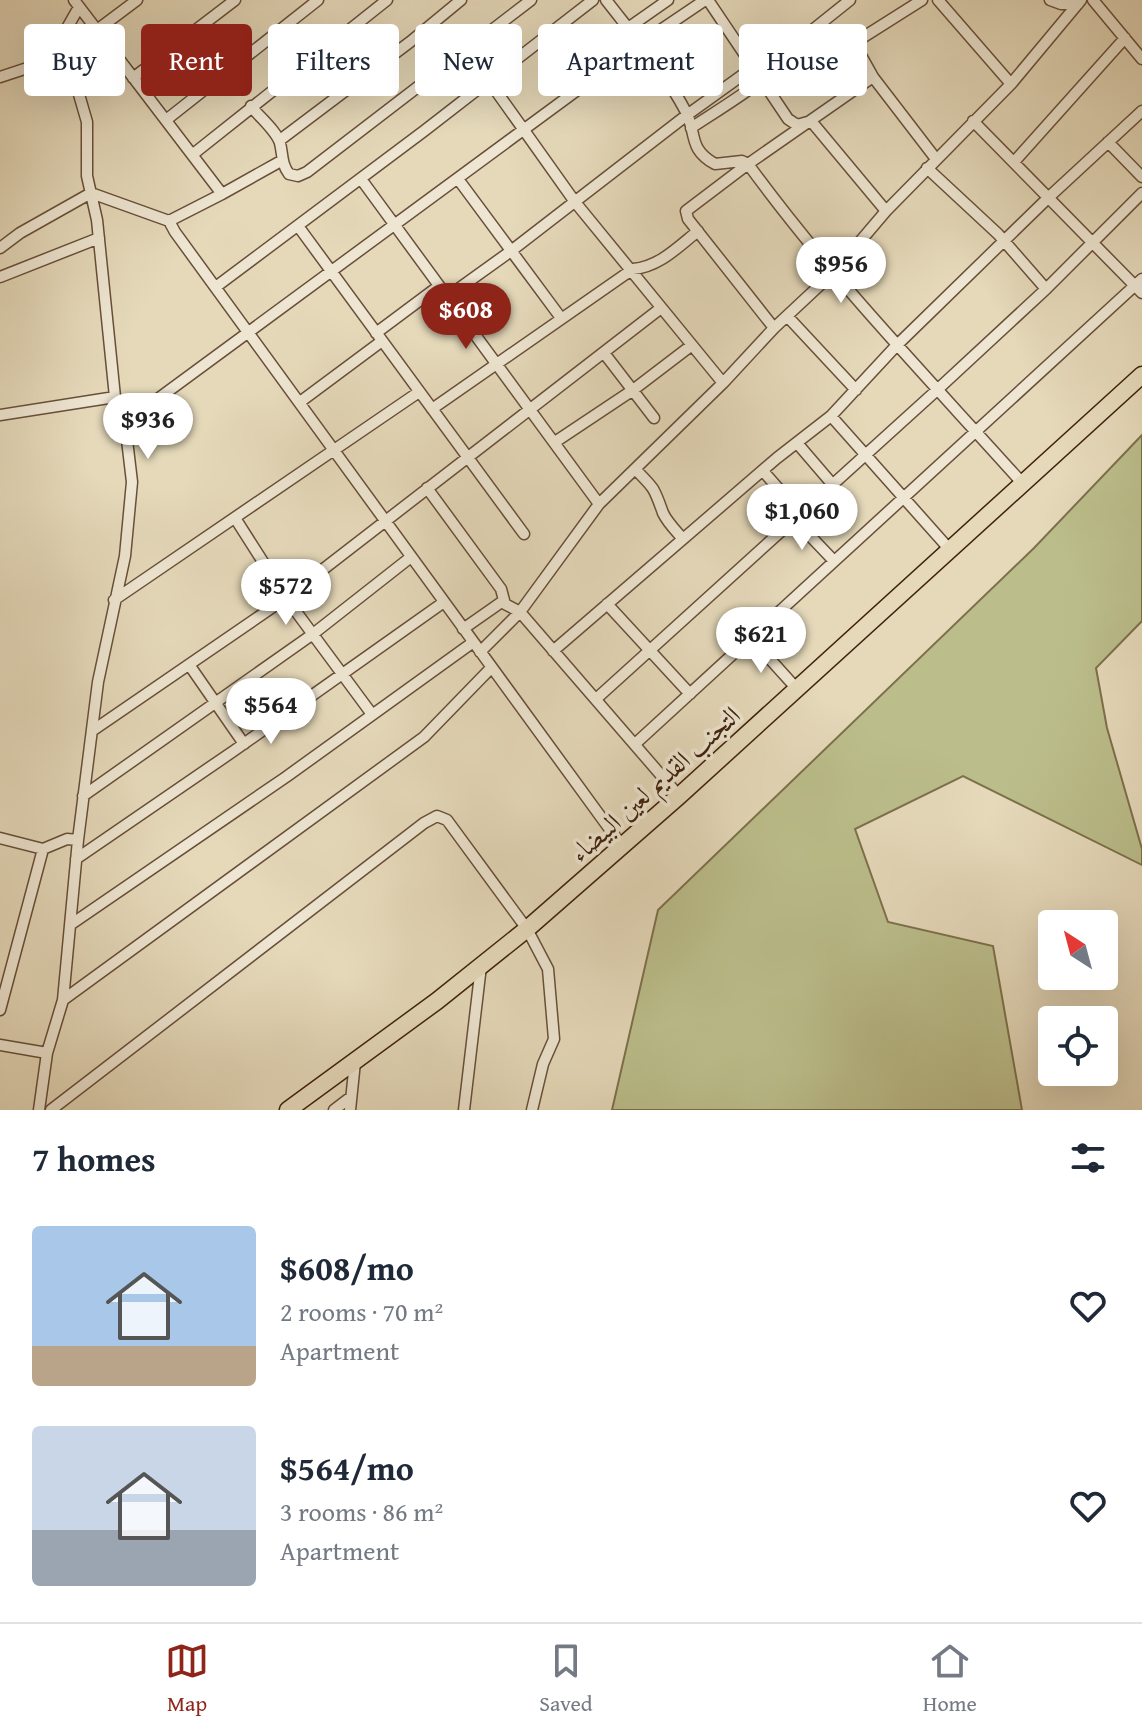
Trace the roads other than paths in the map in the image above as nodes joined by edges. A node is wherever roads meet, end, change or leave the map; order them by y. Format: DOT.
graph roads {
  1 [pos="137,0"];
  2 [pos="235,0"];
  3 [pos="318,0"];
  4 [pos="387,0"];
  5 [pos="461,0"];
  6 [pos="531,0"];
  7 [pos="593,0"];
  8 [pos="606,0"];
  9 [pos="668,0"];
  10 [pos="706,0"];
  11 [pos="850,0"];
  12 [pos="922,0"];
  13 [pos="938,0"];
  14 [pos="1050,0"];
  15 [pos="1093,0"];
  16 [pos="1080,2"];
  17 [pos="77,4"];
  18 [pos="69,24"];
  19 [pos="92,24"];
  20 [pos="105,24"];
  21 [pos="625,24"];
  22 [pos="634,24"];
  23 [pos="670,24"];
  24 [pos="820,24"];
  25 [pos="867,35"];
  26 [pos="1125,38"];
  27 [pos="739,49"];
  28 [pos="522,55"];
  29 [pos="1142,59"];
  30 [pos="867,66"];
  31 [pos="125,67"];
  32 [pos="24,69"];
  33 [pos="0,77"];
  34 [pos="739,77"];
  35 [pos="873,77"];
  36 [pos="133,78"];
  37 [pos="1011,84"];
  38 [pos="739,95"];
  39 [pos="79,96"];
  40 [pos="469,96"];
  41 [pos="499,96"];
  42 [pos="569,96"];
  43 [pos="674,96"];
  44 [pos="773,96"];
  45 [pos="251,106"];
  46 [pos="1142,111"];
  47 [pos="687,115"];
  48 [pos="166,120"];
  49 [pos="811,121"];
  50 [pos="973,121"];
  51 [pos="691,128"];
  52 [pos="523,130"];
  53 [pos="280,140"];
  54 [pos="1108,142"];
  55 [pos="192,155"];
  56 [pos="936,159"];
  57 [pos="281,161"];
  58 [pos="1014,162"];
  59 [pos="748,164"];
  60 [pos="927,168"];
  61 [pos="1142,177"];
  62 [pos="361,179"];
  63 [pos="458,179"];
  64 [pos="91,193"];
  65 [pos="1142,193"];
  66 [pos="222,194"];
  67 [pos="1049,197"];
  68 [pos="575,202"];
  69 [pos="886,211"];
  70 [pos="169,221"];
  71 [pos="298,226"];
  72 [pos="394,226"];
  73 [pos="698,231"];
  74 [pos="99,238"];
  75 [pos="1004,241"];
  76 [pos="1092,241"];
  77 [pos="0,248"];
  78 [pos="511,251"];
  79 [pos="633,269"];
  80 [pos="835,271"];
  81 [pos="332,272"];
  82 [pos="0,277"];
  83 [pos="1140,285"];
  84 [pos="217,286"];
  85 [pos="439,286"];
  86 [pos="1046,289"];
  87 [pos="447,297"];
  88 [pos="661,308"];
  89 [pos="787,316"];
  90 [pos="561,318"];
  91 [pos="774,328"];
  92 [pos="250,333"];
  93 [pos="379,337"];
  94 [pos="692,345"];
  95 [pos="896,346"];
  96 [pos="604,353"];
  97 [pos="496,363"];
  98 [pos="1142,375"];
  99 [pos="723,383"];
  100 [pos="633,390"];
  101 [pos="856,390"];
  102 [pos="937,390"];
  103 [pos="419,392"];
  104 [pos="115,397"];
  105 [pos="300,402"];
  106 [pos="432,409"];
  107 [pos="530,409"];
  108 [pos="0,415"];
  109 [pos="831,416"];
  110 [pos="654,418"];
  111 [pos="125,423"];
  112 [pos="977,432"];
  113 [pos="555,442"];
  114 [pos="797,443"];
  115 [pos="335,451"];
  116 [pos="866,456"];
  117 [pos="468,458"];
  118 [pos="635,469"];
  119 [pos="763,471"];
  120 [pos="833,485"];
  121 [pos="1024,485"];
  122 [pos="427,488"];
  123 [pos="904,498"];
  124 [pos="599,504"];
  125 [pos="797,516"];
  126 [pos="235,518"];
  127 [pos="385,521"];
  128 [pos="524,534"];
  129 [pos="683,539"];
  130 [pos="951,551"];
  131 [pos="411,557"];
  132 [pos="834,561"];
  133 [pos="286,598"];
  134 [pos="114,600"];
  135 [pos="503,601"];
  136 [pos="444,602"];
  137 [pos="607,604"];
  138 [pos="520,612"];
  139 [pos="463,629"];
  140 [pos="313,634"];
  141 [pos="751,638"];
  142 [pos="472,643"];
  143 [pos="651,649"];
  144 [pos="553,651"];
  145 [pos="480,652"];
  146 [pos="190,666"];
  147 [pos="491,668"];
  148 [pos="344,673"];
  149 [pos="797,689"];
  150 [pos="690,694"];
  151 [pos="596,699"];
  152 [pos="215,704"];
  153 [pos="371,713"];
  154 [pos="92,731"];
  155 [pos="244,744"];
  156 [pos="635,744"];
  157 [pos="83,796"];
  158 [pos="679,796"];
  159 [pos="0,838"];
  160 [pos="78,840"];
  161 [pos="622,846"];
  162 [pos="43,849"];
  163 [pos="76,859"];
  164 [pos="70,925"];
  165 [pos="527,929"];
  166 [pos="482,964"];
  167 [pos="63,1000"];
  168 [pos="0,1010"];
  169 [pos="0,1045"];
  170 [pos="47,1053"];
  171 [pos="355,1062"];
  172 [pos="351,1097"];
  173 [pos="39,1110"];
  174 [pos="51,1110"];
  175 [pos="288,1110"];
  176 [pos="334,1110"];
  177 [pos="350,1110"];
  178 [pos="464,1110"];
  179 [pos="532,1110"];
  1 -- 20 [label="street"];
  2 -- 36 [label="street"];
  3 -- 48 [label="street"];
  4 -- 45 [label="street"];
  5 -- 53 [label="street"];
  6 -- 57 [label="street"];
  7 -- 28 [label="street"];
  8 -- 21 [label="street"];
  9 -- 22 [label="street"];
  10 -- 23 [label="street"];
  10 -- 27 [label="street"];
  11 -- 24 [label="street"];
  12 -- 25 [label="street"];
  13 -- 37 [label="street"];
  14 -- 16 [label="street"];
  15 -- 26 [label="street"];
  16 -- 37 [label="street"];
  17 -- 18 [label="street"];
  17 -- 19 [label="street"];
  26 -- 29 [label="street"];
  26 -- 58 [label="street"];
  30 -- 35 [label="street"];
  31 -- 36 [label="street"];
  32 -- 33 [label="street"];
  34 -- 47 [label="street"];
  35 -- 49 [label="street"];
  35 -- 56 [label="street"];
  36 -- 48 [label="street"];
  37 -- 50 [label="street"];
  38 -- 51 [label="street"];
  39 -- 64 [label="street"];
  40 -- 62 [label="street"];
  41 -- 52 [label="street"];
  42 -- 52 [label="street"];
  43 -- 47 [label="street"];
  44 -- 49 [label="street"];
  45 -- 53 [label="street"];
  45 -- 55 [label="street"];
  46 -- 54 [label="street"];
  47 -- 51 [label="street"];
  47 -- 68 [label="street"];
  48 -- 55 [label="street"];
  49 -- 59 [label="street"];
  49 -- 69 [label="street"];
  50 -- 56 [label="street"];
  50 -- 58 [label="street"];
  51 -- 59 [label="street"];
  52 -- 63 [label="street"];
  52 -- 68 [label="street"];
  53 -- 57 [label="street"];
  54 -- 61 [label="street"];
  54 -- 67 [label="street"];
  55 -- 66 [label="street"];
  56 -- 60 [label="street"];
  57 -- 66 [label="street"];
  58 -- 67 [label="street"];
  59 -- 73 [label="street"];
  59 -- 80 [label="street"];
  60 -- 69 [label="street"];
  60 -- 75 [label="street"];
  62 -- 71 [label="street"];
  62 -- 72 [label="street"];
  63 -- 72 [label="street"];
  63 -- 78 [label="street"];
  64 -- 70 [label="street"];
  64 -- 74 [label="street"];
  64 -- 77 [label="street"];
  65 -- 76 [label="street"];
  66 -- 70 [label="street"];
  67 -- 75 [label="street"];
  67 -- 76 [label="street"];
  68 -- 78 [label="street"];
  68 -- 79 [label="street"];
  69 -- 80 [label="street"];
  70 -- 84 [label="street"];
  71 -- 81 [label="street"];
  71 -- 84 [label="street"];
  72 -- 81 [label="street"];
  72 -- 85 [label="street"];
  73 -- 79 [label="street"];
  73 -- 91 [label="street"];
  74 -- 82 [label="street"];
  74 -- 104 [label="street"];
  75 -- 86 [label="street"];
  75 -- 95 [label="street"];
  76 -- 83 [label="street"];
  76 -- 86 [label="street"];
  78 -- 87 [label="street"];
  78 -- 90 [label="street"];
  79 -- 88 [label="street"];
  79 -- 90 [label="street"];
  80 -- 89 [label="street"];
  80 -- 95 [label="street"];
  81 -- 92 [label="street"];
  81 -- 93 [label="street"];
  83 -- 112 [label="street"];
  84 -- 92 [label="street"];
  85 -- 87 [label="street"];
  85 -- 93 [label="street"];
  86 -- 102 [label="street"];
  87 -- 97 [label="street"];
  88 -- 94 [label="street"];
  88 -- 96 [label="street"];
  89 -- 91 [label="street"];
  89 -- 101 [label="street"];
  90 -- 97 [label="street"];
  91 -- 99 [label="street"];
  92 -- 105 [label="street"];
  92 -- 111 [label="street"];
  93 -- 103 [label="street"];
  93 -- 105 [label="street"];
  94 -- 99 [label="street"];
  94 -- 100 [label="street"];
  95 -- 101 [label="street"];
  95 -- 102 [label="street"];
  96 -- 100 [label="street"];
  96 -- 107 [label="street"];
  97 -- 106 [label="street"];
  97 -- 107 [label="street"];
  98 -- 121 [label="main road, التجنب القديم لعين البيضاء"];
  99 -- 118 [label="street"];
  100 -- 110 [label="street"];
  100 -- 113 [label="street"];
  101 -- 109 [label="street"];
  102 -- 112 [label="street"];
  102 -- 116 [label="street"];
  103 -- 106 [label="street"];
  103 -- 115 [label="street"];
  104 -- 108 [label="street"];
  104 -- 111 [label="street"];
  105 -- 115 [label="street"];
  106 -- 117 [label="street"];
  107 -- 113 [label="street"];
  107 -- 117 [label="street"];
  109 -- 114 [label="street"];
  109 -- 116 [label="street"];
  111 -- 134 [label="street"];
  112 -- 121 [label="street"];
  112 -- 123 [label="street"];
  113 -- 124 [label="street"];
  114 -- 119 [label="street"];
  114 -- 120 [label="street"];
  115 -- 126 [label="street"];
  115 -- 127 [label="street"];
  116 -- 120 [label="street"];
  116 -- 123 [label="street"];
  117 -- 122 [label="street"];
  117 -- 128 [label="street"];
  118 -- 124 [label="street"];
  118 -- 129 [label="street"];
  119 -- 125 [label="street"];
  119 -- 129 [label="street"];
  120 -- 125 [label="street"];
  121 -- 130 [label="main road, التجنب القديم لعين البيضاء"];
  122 -- 127 [label="street"];
  122 -- 135 [label="street"];
  123 -- 130 [label="street"];
  123 -- 132 [label="street"];
  124 -- 138 [label="street"];
  125 -- 132 [label="street"];
  125 -- 143 [label="street"];
  126 -- 133 [label="street"];
  126 -- 134 [label="street"];
  127 -- 131 [label="street"];
  127 -- 133 [label="street"];
  129 -- 137 [label="street"];
  130 -- 149 [label="main road, التجنب القديم لعين البيضاء"];
  131 -- 136 [label="street"];
  131 -- 140 [label="street"];
  132 -- 141 [label="street"];
  133 -- 140 [label="street"];
  133 -- 146 [label="street"];
  134 -- 154 [label="street"];
  135 -- 138 [label="street"];
  135 -- 139 [label="street"];
  136 -- 139 [label="street"];
  136 -- 148 [label="street"];
  137 -- 143 [label="street"];
  137 -- 144 [label="street"];
  138 -- 144 [label="street"];
  138 -- 145 [label="street"];
  139 -- 142 [label="street"];
  140 -- 148 [label="street"];
  140 -- 152 [label="street"];
  141 -- 149 [label="street"];
  141 -- 150 [label="street"];
  142 -- 145 [label="street"];
  142 -- 153 [label="street"];
  143 -- 150 [label="street"];
  143 -- 151 [label="street"];
  144 -- 151 [label="street"];
  145 -- 147 [label="street"];
  146 -- 152 [label="street"];
  146 -- 154 [label="street"];
  147 -- 161 [label="street"];
  147 -- 167 [label="street"];
  148 -- 153 [label="street"];
  148 -- 155 [label="street"];
  149 -- 158 [label="main road, التجنب القديم لعين البيضاء"];
  150 -- 156 [label="street"];
  151 -- 156 [label="street"];
  152 -- 155 [label="street"];
  152 -- 157 [label="street"];
  153 -- 164 [label="street"];
  154 -- 157 [label="street"];
  155 -- 163 [label="street"];
  156 -- 158 [label="street"];
  157 -- 160 [label="street"];
  158 -- 161 [label="main road, التجنب القديم لعين البيضاء"];
  159 -- 162 [label="street"];
  160 -- 162 [label="street"];
  160 -- 163 [label="street"];
  161 -- 165 [label="main road, التجنب القديم لعين البيضاء"];
  162 -- 168 [label="street"];
  163 -- 164 [label="street"];
  164 -- 167 [label="street"];
  165 -- 166 [label="main road, التجنب القديم لعين البيضاء"];
  165 -- 174 [label="street"];
  165 -- 179 [label="street"];
  166 -- 171 [label="main road, التجنب القديم لعين البيضاء"];
  166 -- 178 [label="street"];
  167 -- 170 [label="street"];
  169 -- 170 [label="street"];
  170 -- 173 [label="street"];
  171 -- 172 [label="street"];
  171 -- 175 [label="main road, التجنب القديم لعين البيضاء"];
  172 -- 176 [label="street"];
  172 -- 177 [label="street"];
}
